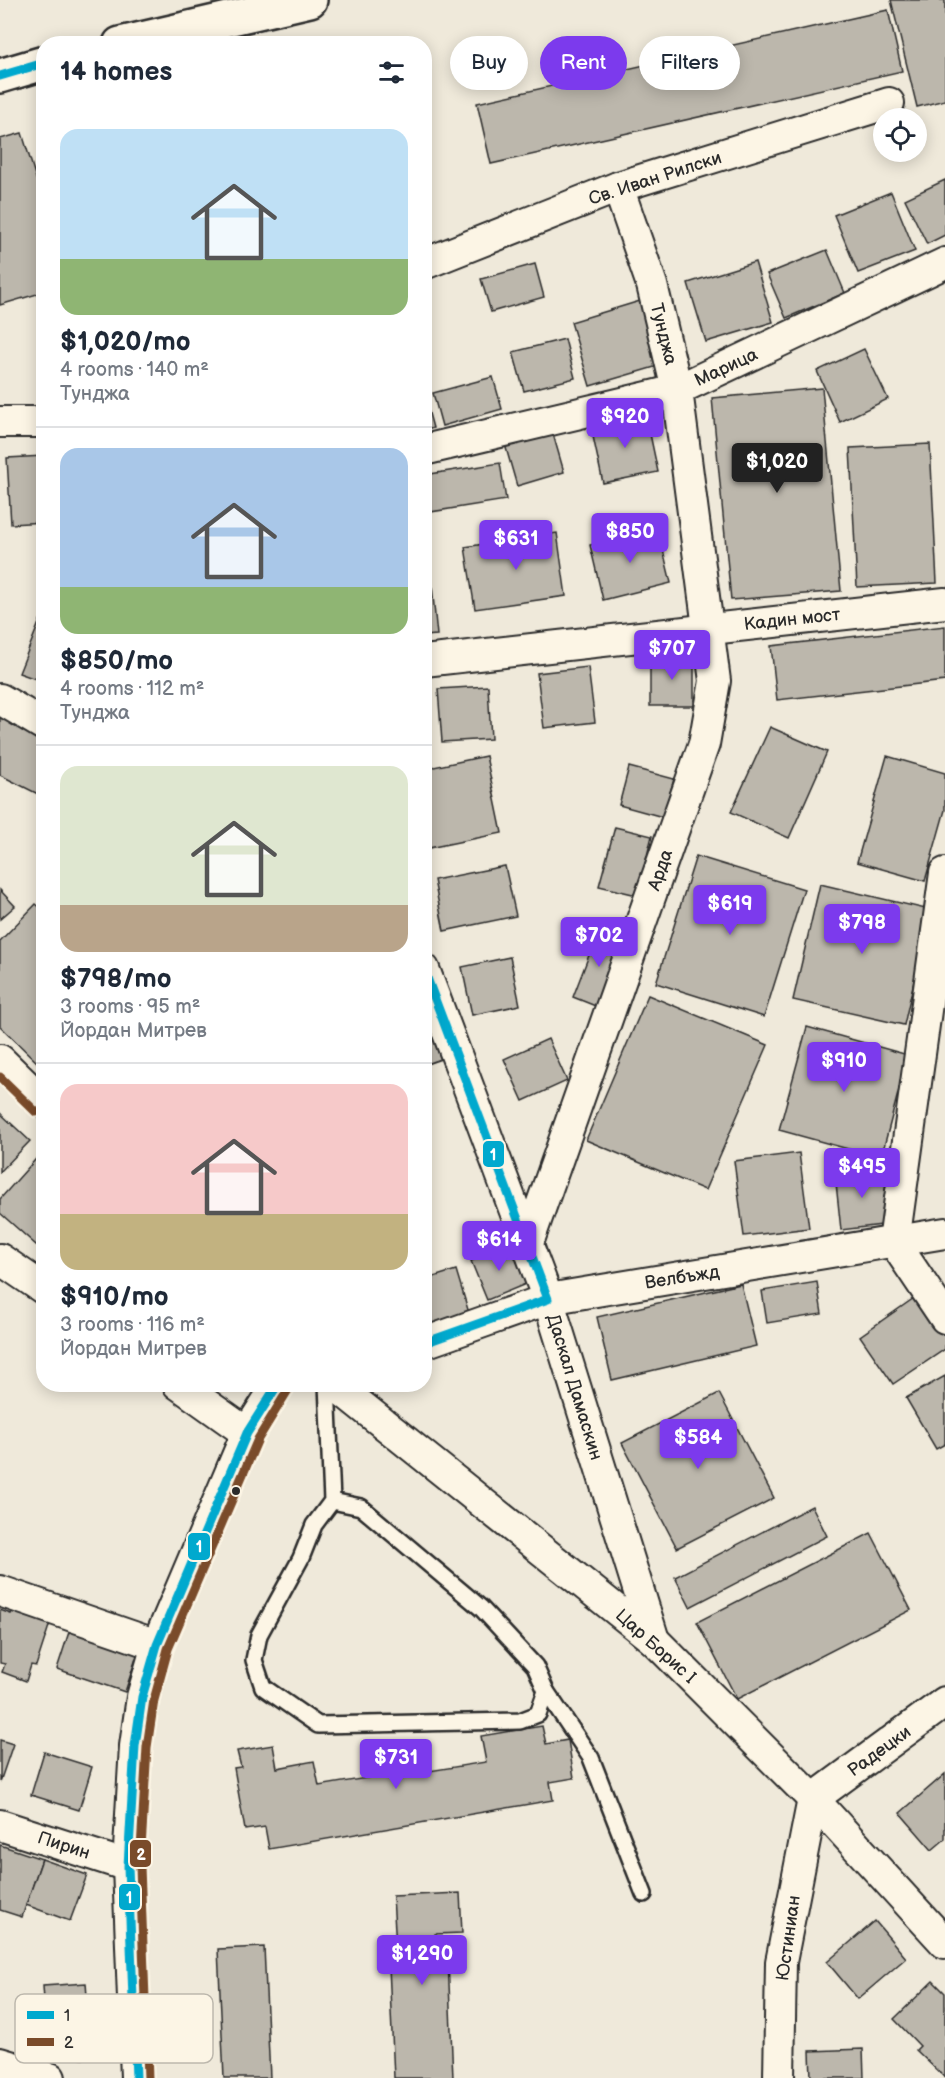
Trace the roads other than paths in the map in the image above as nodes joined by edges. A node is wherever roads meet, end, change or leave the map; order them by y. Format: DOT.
graph roads {
  1 [pos="310,0"];
  2 [pos="155,36"];
  3 [pos="36,65"];
  4 [pos="0,76"];
  5 [pos="889,103"];
  6 [pos="618,187"];
  7 [pos="432,261"];
  8 [pos="945,263"];
  9 [pos="677,390"];
  10 [pos="0,422"];
  11 [pos="36,422"];
  12 [pos="432,448"];
  13 [pos="945,603"];
  14 [pos="710,627"];
  15 [pos="432,660"];
  16 [pos="0,699"];
  17 [pos="36,719"];
  18 [pos="945,873"];
  19 [pos="432,990"];
  20 [pos="0,1060"];
  21 [pos="36,1095"];
  22 [pos="945,1233"];
  23 [pos="894,1242"];
  24 [pos="528,1243"];
  25 [pos="0,1259"];
  26 [pos="36,1284"];
  27 [pos="548,1299"];
  28 [pos="945,1318"];
  29 [pos="432,1340"];
  30 [pos="189,1392"];
  31 [pos="273,1392"];
  32 [pos="327,1392"];
  33 [pos="344,1392"];
  34 [pos="247,1433"];
  35 [pos="332,1501"];
  36 [pos="0,1591"];
  37 [pos="654,1640"];
  38 [pos="157,1645"];
  39 [pos="546,1691"];
  40 [pos="945,1702"];
  41 [pos="813,1799"];
  42 [pos="0,1825"];
  43 [pos="128,1866"];
  44 [pos="644,1894"];
  45 [pos="945,1942"];
  46 [pos="133,1994"];
  47 [pos="0,2062"];
  48 [pos="135,2063"];
  49 [pos="50,2078"];
  50 [pos="136,2078"];
  51 [pos="779,2078"];
  1 -- 2 [label="main road"];
  3 -- 4 [label="main road"];
  5 -- 6 [label="street, Св. Иван Рилски"];
  6 -- 7 [label="street, Св. Иван Рилски"];
  6 -- 9 [label="street, Тунджа"];
  8 -- 9 [label="street, Марица"];
  9 -- 12 [label="street, Марица"];
  9 -- 14 [label="street, Тунджа"];
  10 -- 11 [label="street"];
  13 -- 14 [label="street, Кадин мост"];
  14 -- 15 [label="street, Кадин мост"];
  14 -- 24 [label="street, Арда"];
  16 -- 17 [label="street"];
  18 -- 23 [label="street"];
  19 -- 24 [label="street, Даскал Дамаскин"];
  20 -- 21 [label="street"];
  22 -- 23 [label="street, Велбъжд"];
  23 -- 27 [label="street, Велбъжд"];
  23 -- 28 [label="street"];
  24 -- 27 [label="street, Даскал Дамаскин"];
  25 -- 26 [label="street"];
  27 -- 29 [label="street, Велбъжд"];
  27 -- 37 [label="street, Даскал Дамаскин"];
  30 -- 34 [label="street"];
  31 -- 34 [label="street"];
  32 -- 35 [label="lane"];
  33 -- 37 [label="street, Цар Борис I"];
  34 -- 38 [label="street"];
  35 -- 39 [label="lane"];
  35 -- 39 [label="lane"];
  36 -- 38 [label="street"];
  37 -- 41 [label="street, Цар Борис I"];
  38 -- 43 [label="street"];
  39 -- 44 [label="lane"];
  40 -- 41 [label="street, Радецки"];
  41 -- 45 [label="street, Цар Борис I"];
  41 -- 51 [label="street, Юстиниан"];
  42 -- 43 [label="street, Пирин"];
  43 -- 46 [label="street"];
  47 -- 49 [label="street"];
  48 -- 50 [label="street"];
}
